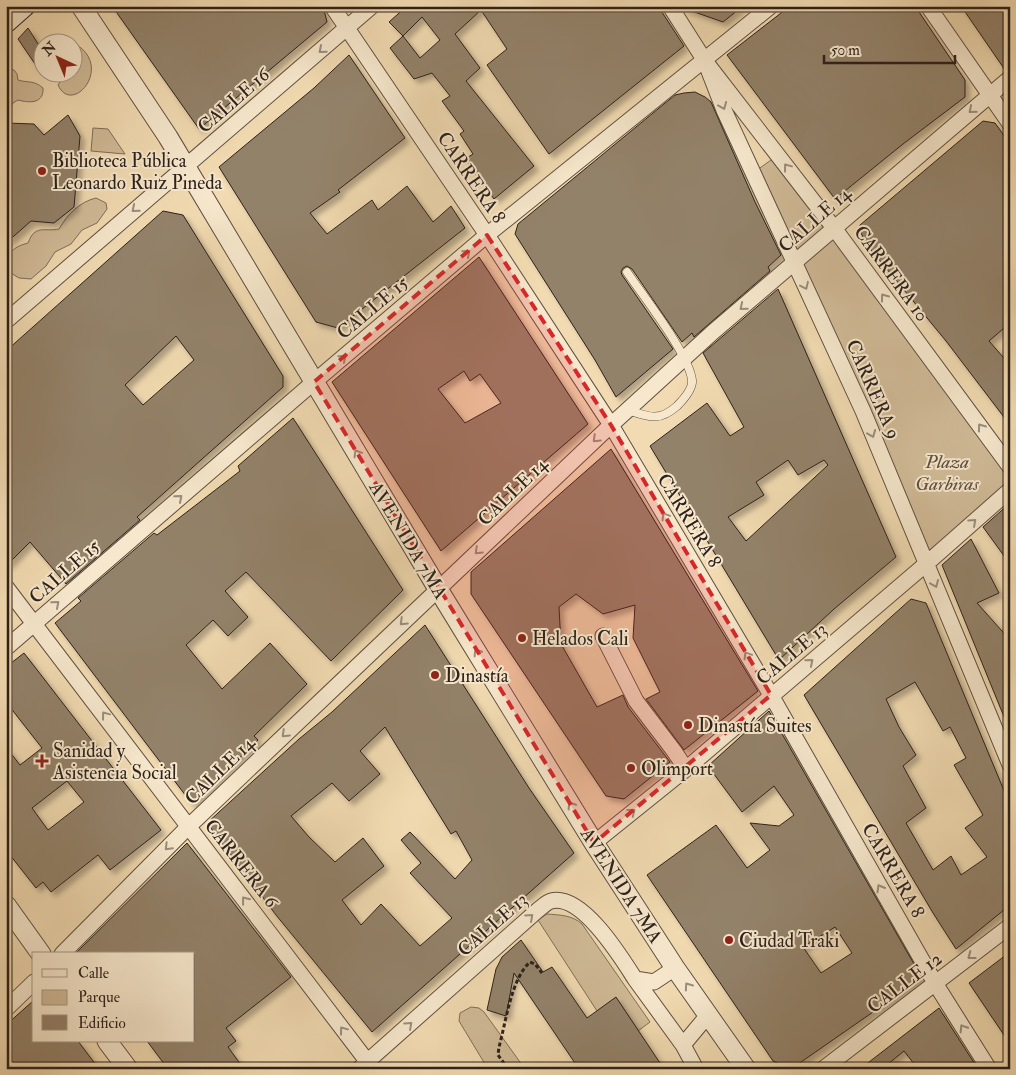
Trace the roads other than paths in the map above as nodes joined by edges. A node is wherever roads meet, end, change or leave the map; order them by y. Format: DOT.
graph roads {
  1 [pos="24,6"];
  2 [pos="81,6"];
  3 [pos="332,6"];
  4 [pos="372,6"];
  5 [pos="670,6"];
  6 [pos="771,6"];
  7 [pos="928,6"];
  8 [pos="6,22"];
  9 [pos="347,28"];
  10 [pos="705,61"];
  11 [pos="1010,78"];
  12 [pos="990,95"];
  13 [pos="1010,124"];
  14 [pos="187,167"];
  15 [pos="834,228"];
  16 [pos="487,235"];
  17 [pos="794,263"];
  18 [pos="627,272"];
  19 [pos="6,321"];
  20 [pos="684,358"];
  21 [pos="314,382"];
  22 [pos="628,410"];
  23 [pos="611,425"];
  24 [pos="1010,467"];
  25 [pos="1010,490"];
  26 [pos="926,564"];
  27 [pos="6,587"];
  28 [pos="438,589"];
  29 [pos="35,623"];
  30 [pos="602,636"];
  31 [pos="6,648"];
  32 [pos="771,695"];
  33 [pos="1010,765"];
  34 [pos="686,769"];
  35 [pos="188,826"];
  36 [pos="594,843"];
  37 [pos="6,905"];
  38 [pos="1010,926"];
  39 [pos="40,952"];
  40 [pos="64,952"];
  41 [pos="675,968"];
  42 [pos="635,979"];
  43 [pos="935,983"];
  44 [pos="32,984"];
  45 [pos="6,1009"];
  46 [pos="708,1015"];
  47 [pos="108,1042"];
  48 [pos="683,1045"];
  49 [pos="366,1066"];
  50 [pos="128,1069"];
  51 [pos="696,1069"];
  52 [pos="746,1069"];
  53 [pos="823,1069"];
  54 [pos="989,1069"];
  1 -- 8 [label="main road"];
  2 -- 14 [label="street, AVENIDA 7MA"];
  3 -- 9 [label="street, CARRERA 8"];
  4 -- 9 [label="street, CALLE 16"];
  5 -- 10 [label="street, CARRERA 10"];
  6 -- 10 [label="street, CALLE 15"];
  7 -- 12 [label="street"];
  9 -- 14 [label="street, CALLE 16, one-way"];
  9 -- 16 [label="street, CARRERA 8"];
  15 -- 10 [label="street, CARRERA 10, one-way"];
  10 -- 16 [label="street, CALLE 15"];
  10 -- 17 [label="street, CARRERA 9, one-way"];
  11 -- 12 [label="street, CALLE 14"];
  12 -- 13 [label="street"];
  12 -- 15 [label="street, CALLE 14, one-way"];
  14 -- 19 [label="street, CALLE 16, one-way"];
  14 -- 21 [label="street, AVENIDA 7MA"];
  15 -- 17 [label="street, CALLE 14"];
  24 -- 15 [label="street, CARRERA 10, one-way"];
  21 -- 16 [label="street, CALLE 15, one-way"];
  16 -- 23 [label="street, CARRERA 8"];
  17 -- 20 [label="street, CALLE 14, one-way"];
  17 -- 26 [label="street, CARRERA 9, one-way"];
  18 -- 20 [label="lane"];
  20 -- 22 [label="street, CALLE 14"];
  20 -- 22 [label="lane"];
  28 -- 21 [label="street, AVENIDA 7MA, one-way"];
  29 -- 21 [label="street, CALLE 15, one-way"];
  22 -- 23 [label="street, CALLE 14"];
  23 -- 28 [label="street, CALLE 14, one-way"];
  32 -- 23 [label="street, CARRERA 8, one-way"];
  26 -- 25 [label="street, CALLE 13, one-way"];
  32 -- 26 [label="street, CALLE 13, one-way"];
  26 -- 33 [label="street, CARRERA 9, one-way"];
  27 -- 29 [label="street, CARRERA 6"];
  28 -- 35 [label="street, CALLE 14, one-way"];
  36 -- 28 [label="street, AVENIDA 7MA, one-way"];
  29 -- 31 [label="street, CALLE 15"];
  35 -- 29 [label="street, CARRERA 6, one-way"];
  30 -- 34 [label="street"];
  32 -- 34 [label="street, CALLE 13"];
  43 -- 32 [label="street, CARRERA 8, one-way"];
  36 -- 34 [label="street, CALLE 13, one-way"];
  35 -- 40 [label="street, CALLE 14, one-way"];
  49 -- 35 [label="street, CARRERA 6, one-way"];
  36 -- 41 [label="street, AVENIDA 7MA"];
  37 -- 39 [label="street"];
  38 -- 43 [label="street, CALLE 12, one-way"];
  41 -- 42 [label="street"];
  46 -- 41 [label="street, AVENIDA 7MA, one-way"];
  42 -- 48 [label="street, CALLE 13"];
  49 -- 42 [label="street, CALLE 13, one-way"];
  43 -- 53 [label="street, CALLE 12"];
  54 -- 43 [label="street, CARRERA 8, one-way"];
  44 -- 45 [label="street"];
  46 -- 48 [label="street"];
  46 -- 52 [label="street, AVENIDA 7MA"];
  47 -- 50 [label="street"];
  48 -- 51 [label="street"];
}
